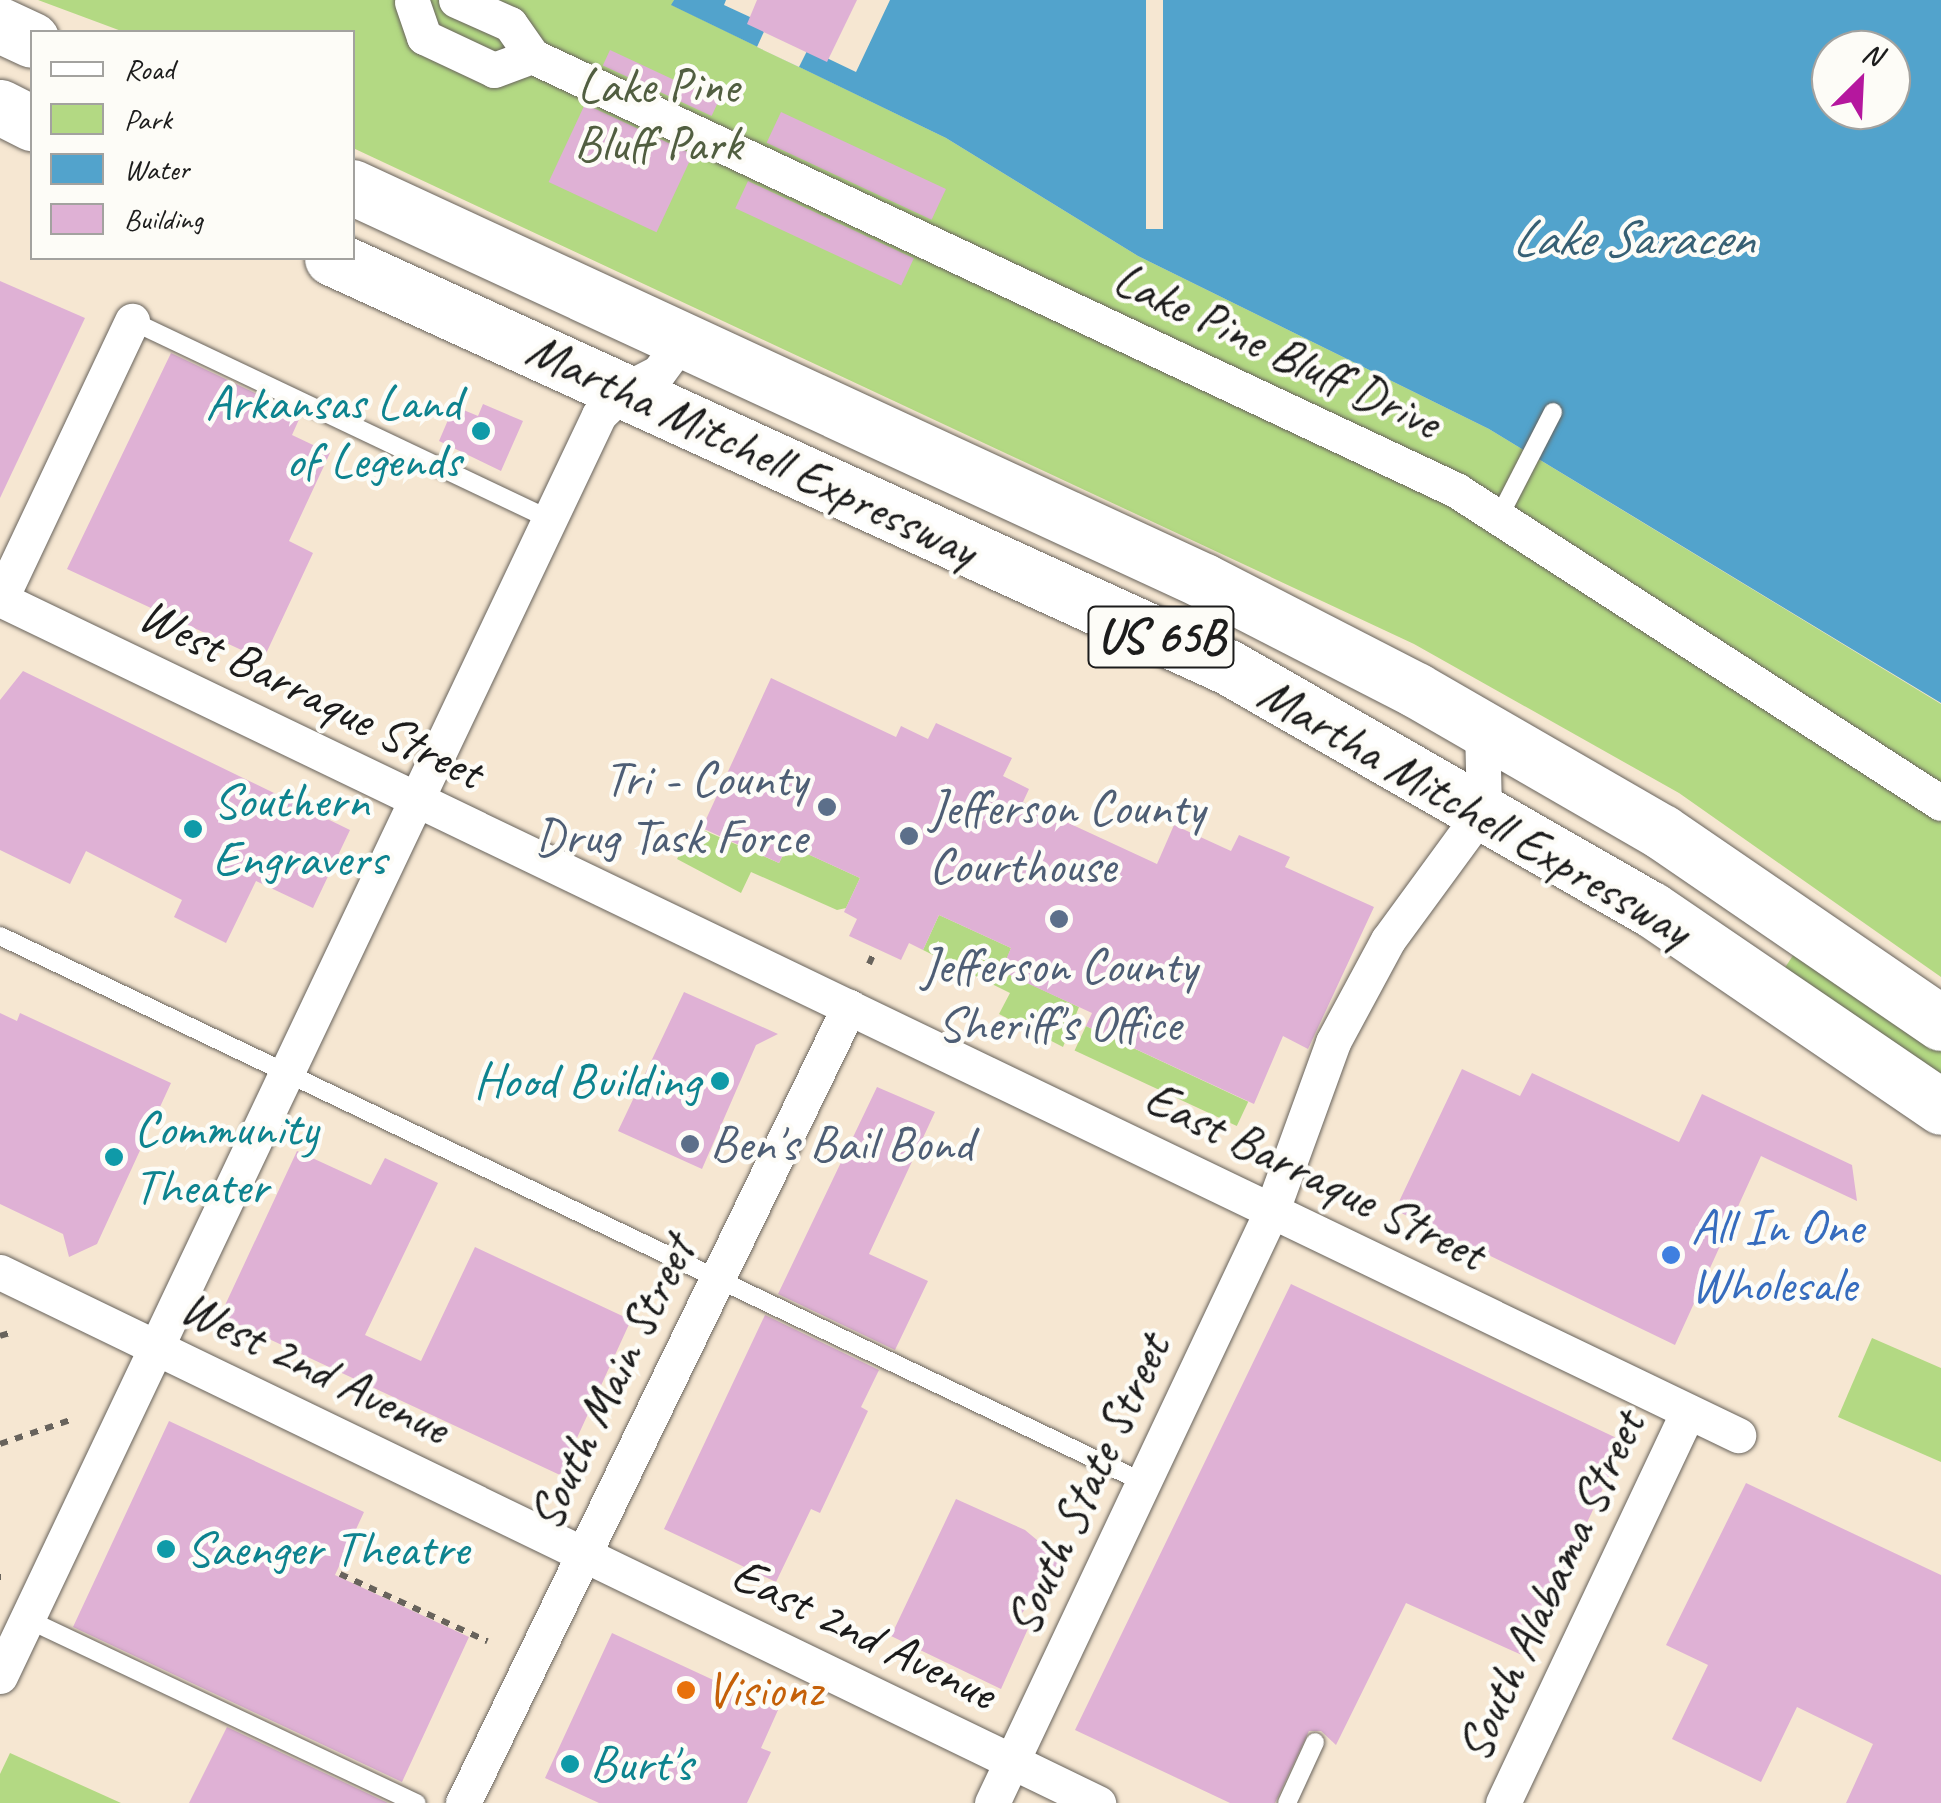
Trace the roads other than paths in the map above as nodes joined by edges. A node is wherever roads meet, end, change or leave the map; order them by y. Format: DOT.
graph roads {
  1 [pos="456,0"];
  2 [pos="419,1"];
  3 [pos="0,25"];
  4 [pos="30,39"];
  5 [pos="532,56"];
  6 [pos="0,107"];
  7 [pos="30,121"];
  8 [pos="355,188"];
  9 [pos="336,260"];
  10 [pos="132,322"];
  11 [pos="683,340"];
  12 [pos="626,390"];
  13 [pos="1552,412"];
  14 [pos="1499,517"];
  15 [pos="551,520"];
  16 [pos="0,600"];
  17 [pos="1482,725"];
  18 [pos="416,800"];
  19 [pos="1941,802"];
  20 [pos="1484,809"];
  21 [pos="0,936"];
  22 [pos="848,1007"];
  23 [pos="1941,1023"];
  24 [pos="285,1071"];
  25 [pos="1941,1107"];
  26 [pos="1272,1210"];
  27 [pos="0,1272"];
  28 [pos="715,1280"];
  29 [pos="156,1344"];
  30 [pos="1688,1412"];
  31 [pos="1738,1434"];
  32 [pos="1145,1483"];
  33 [pos="585,1554"];
  34 [pos="27,1619"];
  35 [pos="0,1676"];
  36 [pos="1316,1742"];
  37 [pos="1012,1760"];
  38 [pos="418,1803"];
  39 [pos="463,1803"];
  40 [pos="992,1803"];
  41 [pos="1098,1803"];
  42 [pos="1287,1803"];
  43 [pos="1503,1803"];
  1 -- 5 [label="street, Lake Pine Bluff Drive"];
  2 -- 5 [label="street"];
  3 -- 4 [label="highway"];
  5 -- 14 [label="street, Lake Pine Bluff Drive"];
  6 -- 7 [label="highway"];
  8 -- 11 [label="highway, Martha Mitchell Expressway / US 65B"];
  9 -- 12 [label="highway, Martha Mitchell Expressway / US 65B"];
  10 -- 15 [label="lane"];
  10 -- 16 [label="street"];
  11 -- 12 [label="street"];
  11 -- 17 [label="highway, Martha Mitchell Expressway / US 65B"];
  12 -- 15 [label="street"];
  12 -- 20 [label="highway, Martha Mitchell Expressway / US 65B"];
  13 -- 14 [label="lane"];
  14 -- 19 [label="street, Lake Pine Bluff Drive"];
  15 -- 18 [label="street"];
  16 -- 18 [label="street, West Barraque Street"];
  17 -- 20 [label="street"];
  17 -- 23 [label="highway, Martha Mitchell Expressway / US 65B"];
  18 -- 22 [label="street, West Barraque Street"];
  18 -- 24 [label="street"];
  20 -- 25 [label="highway, Martha Mitchell Expressway / US 65B"];
  20 -- 26 [label="street, South State Street"];
  21 -- 24 [label="lane"];
  22 -- 26 [label="street, East Barraque Street"];
  22 -- 28 [label="street, South Main Street"];
  24 -- 28 [label="lane"];
  24 -- 29 [label="street"];
  26 -- 30 [label="street, East Barraque Street"];
  26 -- 32 [label="street, South State Street"];
  27 -- 29 [label="street, West 2nd Avenue"];
  28 -- 32 [label="lane"];
  28 -- 33 [label="street, South Main Street"];
  29 -- 33 [label="street, West 2nd Avenue"];
  29 -- 34 [label="street"];
  30 -- 31 [label="street, East Barraque Street"];
  30 -- 43 [label="street, South Alabama Street"];
  32 -- 37 [label="street, South State Street"];
  33 -- 37 [label="street, East 2nd Avenue"];
  33 -- 39 [label="street, South Main Street"];
  34 -- 35 [label="street"];
  34 -- 38 [label="lane"];
  36 -- 42 [label="lane"];
  37 -- 40 [label="street, South State Street"];
  37 -- 41 [label="street, East 2nd Avenue"];
}
